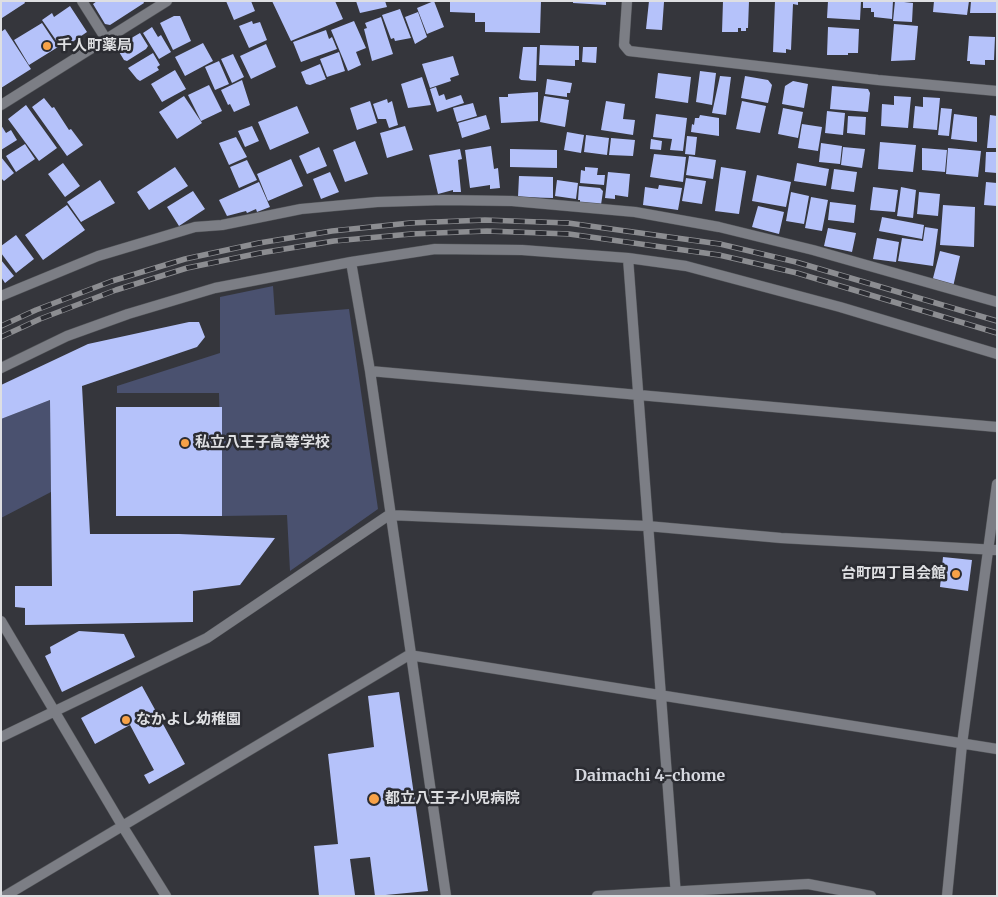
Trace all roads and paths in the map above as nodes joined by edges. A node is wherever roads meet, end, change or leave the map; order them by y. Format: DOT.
graph roads {
  1 [pos="82,1"];
  2 [pos="167,1"];
  3 [pos="628,1"];
  4 [pos="106,39"];
  5 [pos="997,91"];
  6 [pos="1,105"];
  7 [pos="628,258"];
  8 [pos="351,262"];
  9 [pos="1,296"];
  10 [pos="997,302"];
  11 [pos="997,354"];
  12 [pos="1,368"];
  13 [pos="370,370"];
  14 [pos="637,394"];
  15 [pos="997,427"];
  16 [pos="997,484"];
  17 [pos="390,515"];
  18 [pos="647,526"];
  19 [pos="993,550"];
  20 [pos="1,621"];
  21 [pos="409,654"];
  22 [pos="660,694"];
  23 [pos="56,711"];
  24 [pos="1,737"];
  25 [pos="962,744"];
  26 [pos="997,749"];
  27 [pos="123,827"];
  28 [pos="676,893"];
  29 [pos="5,896"];
  30 [pos="166,896"];
  31 [pos="446,896"];
  32 [pos="597,896"];
  33 [pos="872,896"];
  34 [pos="947,896"];
  1 -- 4 [label="street"];
  2 -- 4 [label="street"];
  3 -- 5 [label="street"];
  4 -- 6 [label="street"];
  7 -- 8 [label="street"];
  7 -- 11 [label="street"];
  7 -- 14 [label="street"];
  8 -- 12 [label="street"];
  8 -- 13 [label="street"];
  9 -- 10 [label="street"];
  13 -- 14 [label="street"];
  13 -- 17 [label="street"];
  14 -- 15 [label="street"];
  14 -- 18 [label="street"];
  16 -- 19 [label="street"];
  17 -- 18 [label="street"];
  17 -- 21 [label="street"];
  17 -- 23 [label="street"];
  18 -- 19 [label="street"];
  18 -- 22 [label="street"];
  19 -- 25 [label="street"];
  20 -- 23 [label="street"];
  21 -- 22 [label="street"];
  21 -- 27 [label="street"];
  21 -- 31 [label="street"];
  22 -- 25 [label="street"];
  22 -- 28 [label="street"];
  23 -- 24 [label="street"];
  23 -- 27 [label="street"];
  25 -- 26 [label="street"];
  25 -- 34 [label="street"];
  27 -- 29 [label="street"];
  27 -- 30 [label="street"];
  28 -- 32 [label="street"];
  28 -- 33 [label="street"];
}
